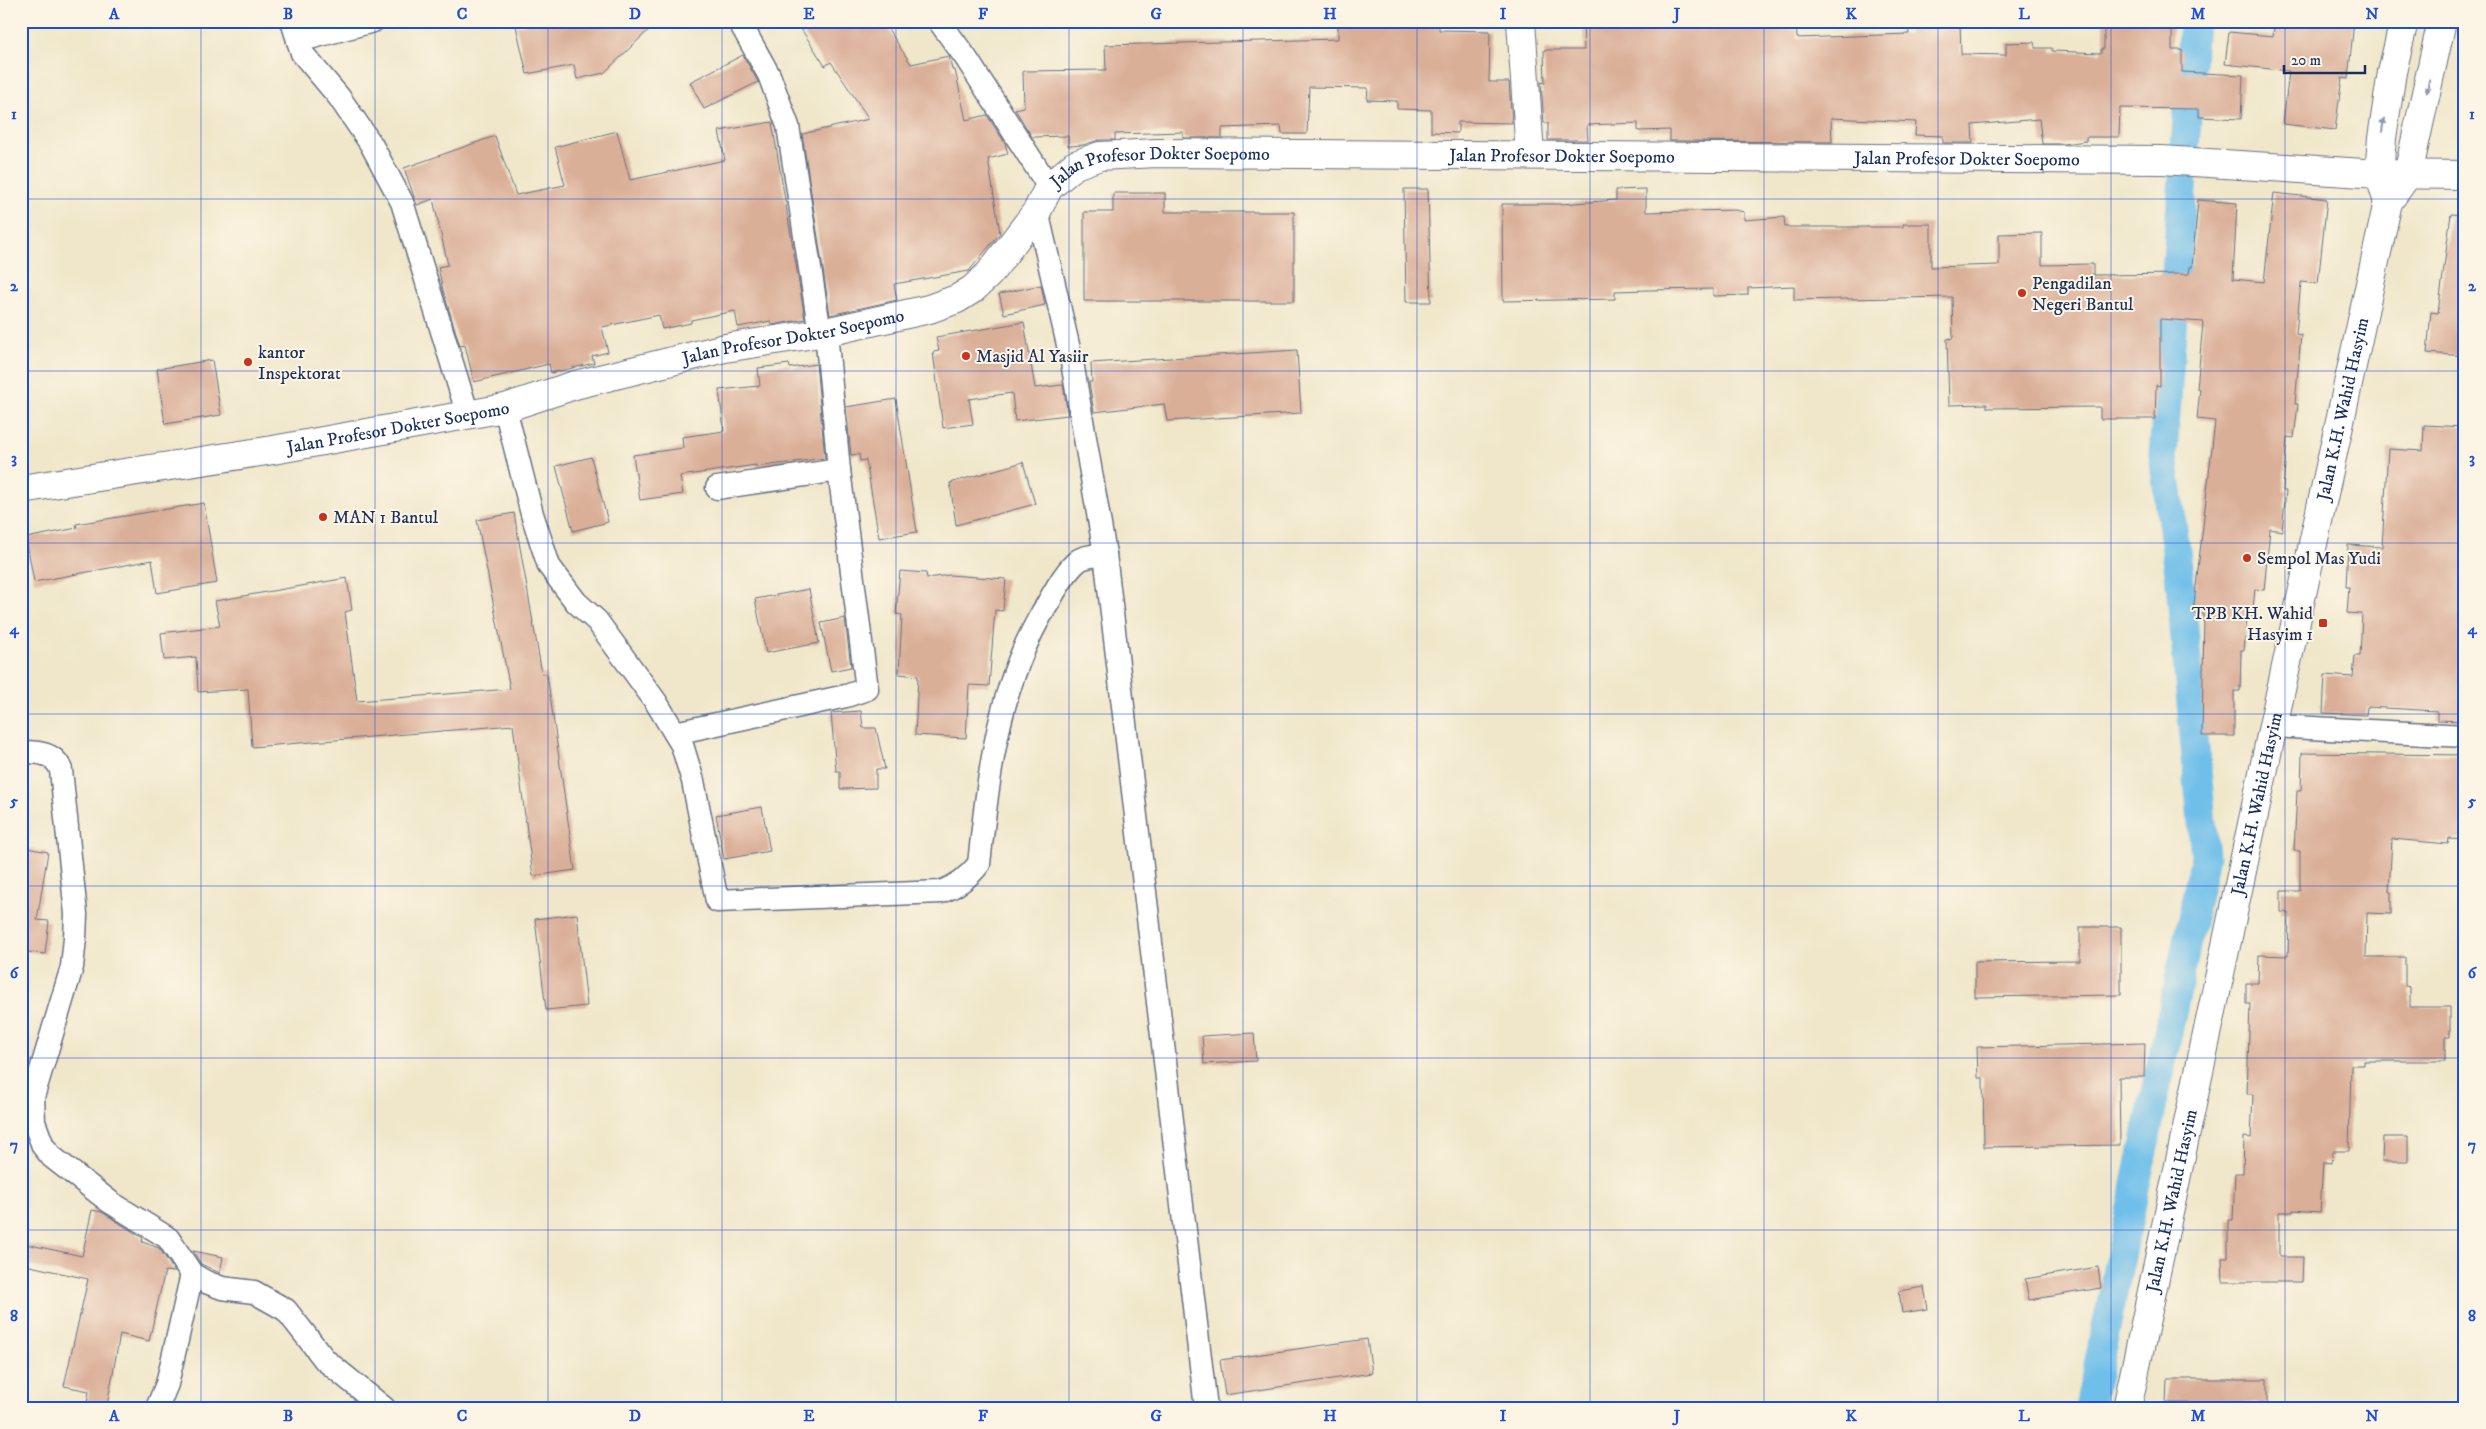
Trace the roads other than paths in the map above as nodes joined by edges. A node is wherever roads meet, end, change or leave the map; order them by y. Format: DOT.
graph roads {
  1 [pos="373,21"];
  2 [pos="739,21"];
  3 [pos="939,21"];
  4 [pos="1522,21"];
  5 [pos="2404,21"];
  6 [pos="2442,21"];
  7 [pos="295,31"];
  8 [pos="1530,155"];
  9 [pos="2379,174"];
  10 [pos="2408,174"];
  11 [pos="2465,176"];
  12 [pos="1049,186"];
  13 [pos="2388,202"];
  14 [pos="1037,211"];
  15 [pos="823,332"];
  16 [pos="505,408"];
  17 [pos="468,415"];
  18 [pos="839,470"];
  19 [pos="717,488"];
  20 [pos="21,489"];
  21 [pos="1105,554"];
  22 [pos="2272,726"];
  23 [pos="675,733"];
  24 [pos="2465,736"];
  25 [pos="21,753"];
  26 [pos="192,1274"];
  27 [pos="157,1408"];
  28 [pos="384,1408"];
  29 [pos="1206,1408"];
  30 [pos="2127,1408"];
  1 -- 7 [label="street"];
  2 -- 15 [label="street"];
  3 -- 12 [label="street"];
  4 -- 8 [label="main road"];
  9 -- 5 [label="main road, one-way"];
  6 -- 10 [label="main road, one-way"];
  7 -- 17 [label="street"];
  8 -- 9 [label="main road, Jalan Profesor Dokter Soepomo"];
  8 -- 12 [label="main road, Jalan Profesor Dokter Soepomo"];
  9 -- 10 [label="main road, Jalan Profesor Dokter Soepomo"];
  9 -- 13 [label="main road"];
  10 -- 11 [label="main road, Jalan Profesor Dokter Soepomo"];
  10 -- 13 [label="main road"];
  12 -- 14 [label="main road, Jalan Profesor Dokter Soepomo"];
  13 -- 22 [label="main road, Jalan K.H. Wahid Hasyim"];
  14 -- 15 [label="main road, Jalan Profesor Dokter Soepomo"];
  14 -- 21 [label="street"];
  15 -- 16 [label="main road, Jalan Profesor Dokter Soepomo"];
  15 -- 18 [label="street"];
  16 -- 17 [label="main road, Jalan Profesor Dokter Soepomo"];
  16 -- 23 [label="street"];
  17 -- 20 [label="main road, Jalan Profesor Dokter Soepomo"];
  18 -- 19 [label="street"];
  18 -- 23 [label="street"];
  21 -- 23 [label="street"];
  21 -- 29 [label="street"];
  22 -- 24 [label="street"];
  22 -- 30 [label="main road, Jalan K.H. Wahid Hasyim"];
  25 -- 26 [label="street"];
  26 -- 27 [label="street"];
  26 -- 28 [label="street"];
}
